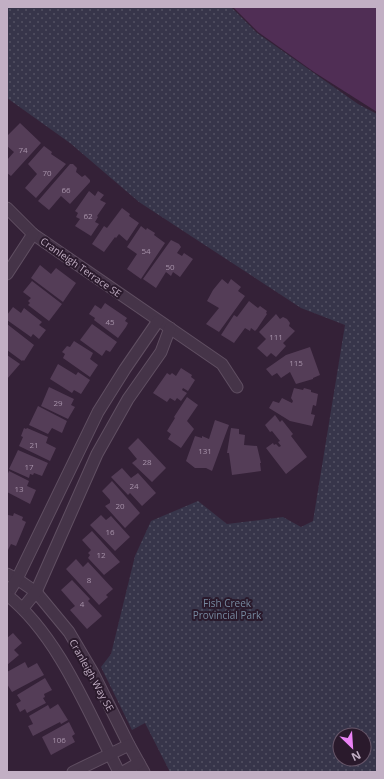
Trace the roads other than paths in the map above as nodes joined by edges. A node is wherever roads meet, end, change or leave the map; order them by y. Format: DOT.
graph roads {
  1 [pos="7,208"];
  2 [pos="33,234"];
  3 [pos="7,274"];
  4 [pos="158,321"];
  5 [pos="170,328"];
  6 [pos="237,387"];
  7 [pos="80,448"];
  8 [pos="97,454"];
  9 [pos="12,576"];
  10 [pos="36,592"];
  11 [pos="7,595"];
  12 [pos="23,608"];
  13 [pos="129,745"];
  14 [pos="110,755"];
  15 [pos="142,768"];
  16 [pos="73,772"];
  17 [pos="119,772"];
  18 [pos="123,772"];
  1 -- 2 [label="street, Cranleigh Terrace SE"];
  2 -- 3 [label="street"];
  2 -- 4 [label="street, Cranleigh Terrace SE"];
  4 -- 5 [label="street, Cranleigh Terrace SE"];
  4 -- 7 [label="street"];
  5 -- 6 [label="street, Cranleigh Terrace SE"];
  5 -- 8 [label="street"];
  7 -- 8 [label="street"];
  7 -- 9 [label="street"];
  8 -- 10 [label="street"];
  9 -- 10 [label="street, Cranleigh Way SE"];
  9 -- 11 [label="street"];
  10 -- 12 [label="street"];
  10 -- 13 [label="street, Cranleigh Way SE"];
  11 -- 12 [label="street, Cranleigh Way SE"];
  12 -- 14 [label="street, Cranleigh Way SE"];
  13 -- 14 [label="street"];
  13 -- 15 [label="street, Cranleigh Way SE"];
  14 -- 16 [label="street"];
  14 -- 17 [label="street, Cranleigh Way SE"];
  15 -- 18 [label="street"];
}
